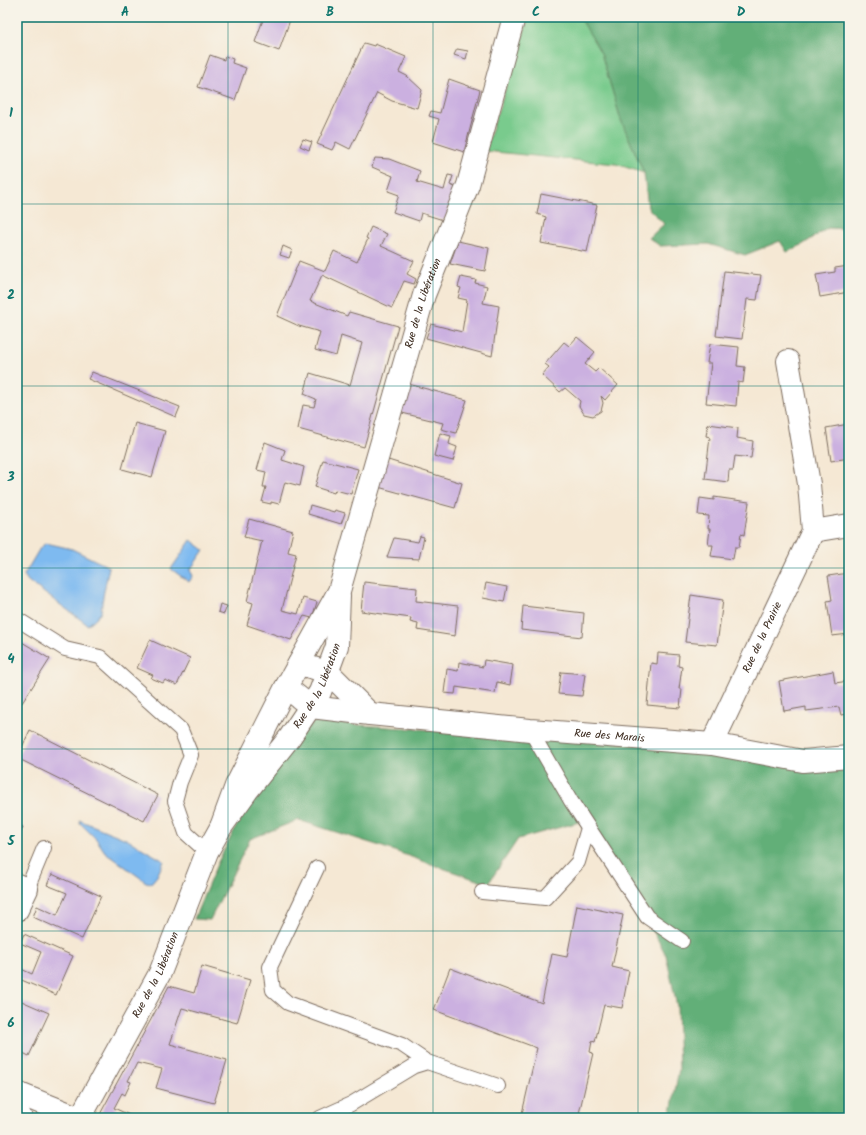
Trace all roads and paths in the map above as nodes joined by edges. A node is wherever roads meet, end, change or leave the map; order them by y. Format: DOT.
graph roads {
  1 [pos="514,17"];
  2 [pos="788,361"];
  3 [pos="849,525"];
  4 [pos="813,530"];
  5 [pos="339,591"];
  6 [pos="17,619"];
  7 [pos="299,664"];
  8 [pos="328,672"];
  9 [pos="286,688"];
  10 [pos="311,707"];
  11 [pos="370,714"];
  12 [pos="530,730"];
  13 [pos="712,744"];
  14 [pos="849,757"];
  15 [pos="221,827"];
  16 [pos="588,828"];
  17 [pos="44,848"];
  18 [pos="207,852"];
  19 [pos="316,868"];
  20 [pos="22,887"];
  21 [pos="482,892"];
  22 [pos="17,910"];
  23 [pos="682,941"];
  24 [pos="427,1062"];
  25 [pos="498,1086"];
  26 [pos="17,1093"];
  27 [pos="17,1110"];
  28 [pos="21,1118"];
  29 [pos="79,1118"];
  30 [pos="320,1118"];
  1 -- 5 [label="street, Rue de la Libération"];
  2 -- 4 [label="street"];
  3 -- 4 [label="street"];
  4 -- 13 [label="street, Rue de la Prairie"];
  5 -- 7 [label="street, Rue de la Libération"];
  5 -- 8 [label="street, Rue de la Libération"];
  6 -- 18 [label="lane"];
  7 -- 8 [label="street"];
  7 -- 9 [label="street, Rue de la Libération"];
  8 -- 10 [label="street, Rue de la Libération"];
  8 -- 11 [label="street"];
  9 -- 10 [label="street"];
  9 -- 15 [label="street, Rue de la Libération"];
  10 -- 11 [label="street, Rue des Marais"];
  10 -- 15 [label="street, Rue de la Libération"];
  11 -- 12 [label="street, Rue des Marais"];
  12 -- 13 [label="street, Rue des Marais"];
  12 -- 16 [label="lane"];
  13 -- 14 [label="street, Rue des Marais"];
  15 -- 18 [label="street, Rue de la Libération"];
  16 -- 21 [label="lane"];
  16 -- 23 [label="lane"];
  17 -- 20 [label="lane"];
  18 -- 29 [label="street, Rue de la Libération"];
  19 -- 24 [label="lane"];
  20 -- 22 [label="street"];
  24 -- 25 [label="lane"];
  24 -- 30 [label="lane"];
  26 -- 29 [label="street"];
  27 -- 28 [label="street"];
}
